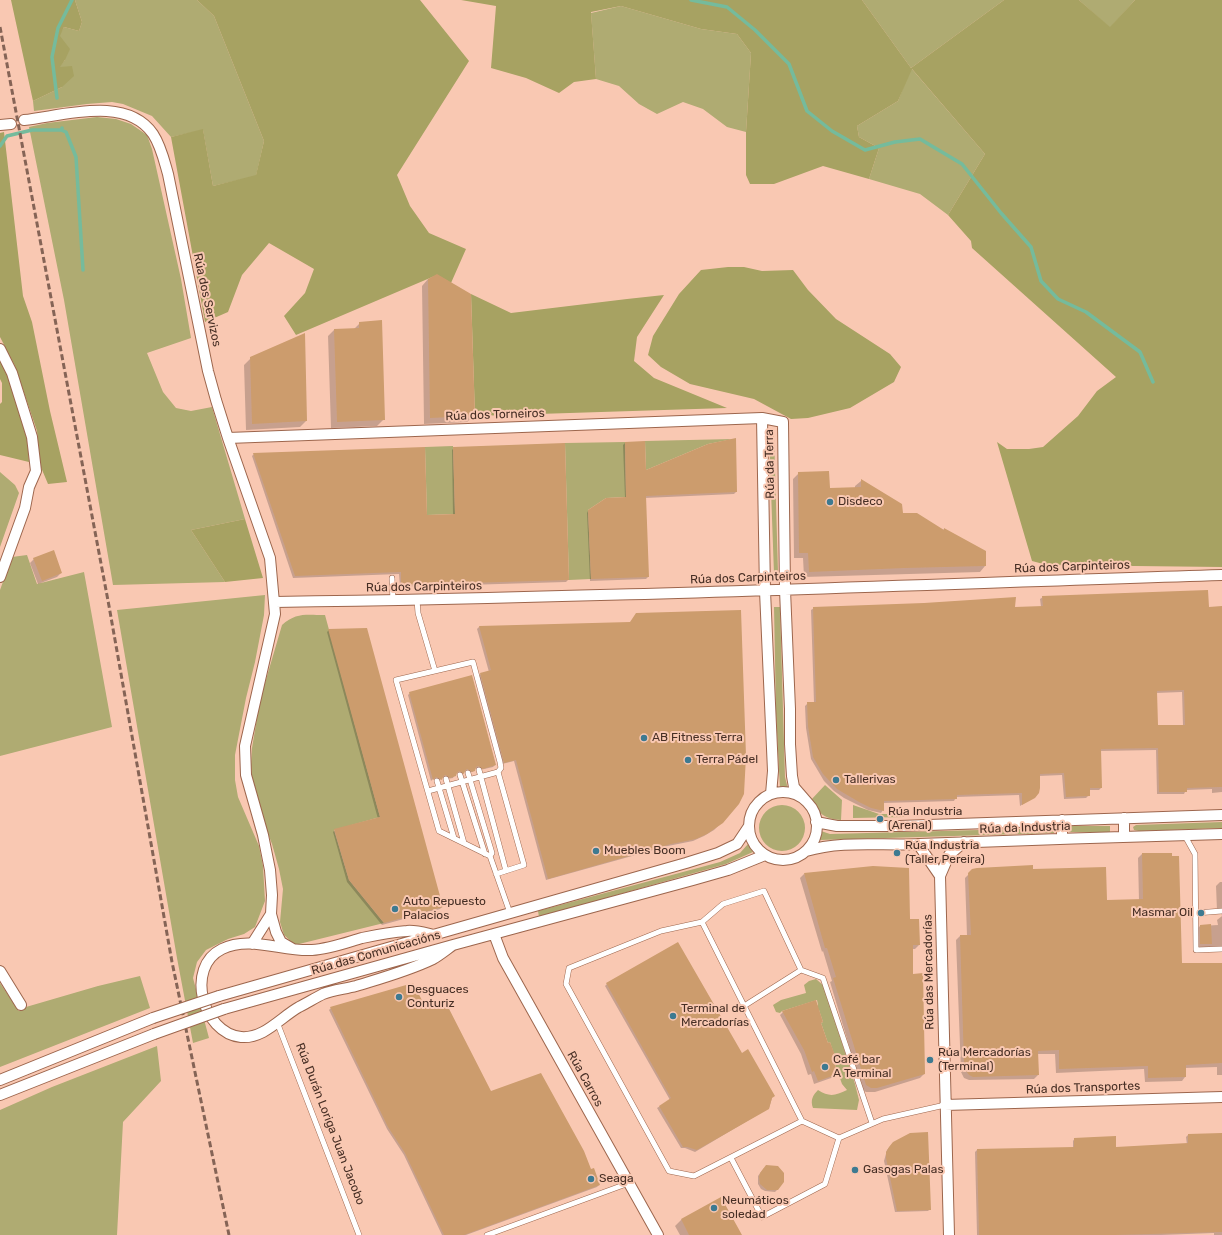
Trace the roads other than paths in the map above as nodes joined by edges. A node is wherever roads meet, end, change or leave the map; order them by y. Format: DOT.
graph roads {
  1 [pos="24,120"];
  2 [pos="11,124"];
  3 [pos="0,125"];
  4 [pos="0,350"];
  5 [pos="762,418"];
  6 [pos="228,438"];
  7 [pos="1222,575"];
  8 [pos="0,577"];
  9 [pos="392,578"];
  10 [pos="766,590"];
  11 [pos="785,590"];
  12 [pos="417,600"];
  13 [pos="393,601"];
  14 [pos="275,602"];
  15 [pos="435,671"];
  16 [pos="479,770"];
  17 [pos="498,772"];
  18 [pos="468,773"];
  19 [pos="460,775"];
  20 [pos="480,776"];
  21 [pos="446,779"];
  22 [pos="470,779"];
  23 [pos="437,781"];
  24 [pos="462,782"];
  25 [pos="448,786"];
  26 [pos="439,788"];
  27 [pos="428,791"];
  28 [pos="771,794"];
  29 [pos="807,802"];
  30 [pos="1222,814"];
  31 [pos="1124,818"];
  32 [pos="1062,820"];
  33 [pos="816,822"];
  34 [pos="749,826"];
  35 [pos="1222,834"];
  36 [pos="1185,836"];
  37 [pos="1124,837"];
  38 [pos="454,838"];
  39 [pos="1062,839"];
  40 [pos="964,842"];
  41 [pos="464,843"];
  42 [pos="918,844"];
  43 [pos="806,851"];
  44 [pos="487,855"];
  45 [pos="765,855"];
  46 [pos="506,871"];
  47 [pos="496,874"];
  48 [pos="940,876"];
  49 [pos="1222,911"];
  50 [pos="510,913"];
  51 [pos="1196,913"];
  52 [pos="271,914"];
  53 [pos="702,922"];
  54 [pos="494,934"];
  55 [pos="434,935"];
  56 [pos="252,944"];
  57 [pos="453,945"];
  58 [pos="293,949"];
  59 [pos="1222,949"];
  60 [pos="801,970"];
  61 [pos="0,971"];
  62 [pos="21,1005"];
  63 [pos="744,1006"];
  64 [pos="277,1022"];
  65 [pos="0,1080"];
  66 [pos="0,1095"];
  67 [pos="1222,1097"];
  68 [pos="945,1105"];
  69 [pos="802,1122"];
  70 [pos="872,1124"];
  71 [pos="839,1138"];
  72 [pos="731,1158"];
  73 [pos="629,1183"];
  74 [pos="359,1235"];
  75 [pos="487,1235"];
  76 [pos="658,1235"];
  77 [pos="949,1235"];
  1 -- 6 [label="street, Rúa dos Servizos"];
  2 -- 3 [label="street"];
  4 -- 8 [label="street"];
  5 -- 6 [label="street, Rúa dos Torneiros"];
  5 -- 10 [label="street, Rúa da Terra"];
  5 -- 11 [label="street, Rúa da Terra"];
  6 -- 14 [label="street, Rúa dos Servizos"];
  7 -- 11 [label="street, Rúa dos Carpinteiros"];
  9 -- 13 [label="lane"];
  10 -- 11 [label="street, Rúa dos Carpinteiros"];
  10 -- 12 [label="street, Rúa dos Carpinteiros"];
  10 -- 28 [label="street, Rúa da Terra"];
  11 -- 29 [label="street, Rúa da Terra"];
  12 -- 13 [label="street, Rúa dos Carpinteiros"];
  12 -- 15 [label="lane"];
  13 -- 14 [label="street, Rúa dos Carpinteiros"];
  14 -- 52 [label="street"];
  15 -- 17 [label="lane"];
  15 -- 27 [label="lane"];
  16 -- 20 [label="lane"];
  17 -- 20 [label="lane"];
  17 -- 46 [label="lane"];
  18 -- 22 [label="lane"];
  19 -- 24 [label="lane"];
  20 -- 22 [label="lane"];
  20 -- 46 [label="lane"];
  21 -- 25 [label="lane"];
  22 -- 24 [label="lane"];
  22 -- 44 [label="lane"];
  23 -- 26 [label="lane"];
  24 -- 25 [label="lane"];
  24 -- 44 [label="lane"];
  25 -- 26 [label="lane"];
  25 -- 41 [label="lane"];
  26 -- 27 [label="lane"];
  26 -- 38 [label="lane"];
  27 -- 38 [label="lane"];
  28 -- 29 [label="street"];
  28 -- 34 [label="street, Rúa das Comunicacións"];
  29 -- 33 [label="street"];
  30 -- 31 [label="street, Rúa da Industria"];
  31 -- 32 [label="street, Rúa da Industria"];
  31 -- 37 [label="street"];
  32 -- 33 [label="street, Rúa da Industria"];
  32 -- 39 [label="street"];
  33 -- 43 [label="street"];
  34 -- 45 [label="street"];
  34 -- 50 [label="street, Rúa das Comunicacións"];
  35 -- 36 [label="street, Rúa da Industria"];
  36 -- 37 [label="street, Rúa da Industria"];
  36 -- 51 [label="lane"];
  37 -- 39 [label="street, Rúa da Industria"];
  38 -- 41 [label="lane"];
  39 -- 40 [label="street, Rúa da Industria"];
  40 -- 42 [label="street, Rúa da Industria"];
  40 -- 48 [label="street, Rúa das Mercadorías"];
  41 -- 44 [label="lane"];
  42 -- 43 [label="street, Rúa da Industria"];
  42 -- 48 [label="street"];
  43 -- 45 [label="street"];
  44 -- 47 [label="lane"];
  45 -- 54 [label="street, Rúa das Comunicacións"];
  46 -- 47 [label="lane"];
  47 -- 50 [label="lane"];
  48 -- 68 [label="street, Rúa das Mercadorías"];
  49 -- 51 [label="lane"];
  50 -- 55 [label="street, Rúa das Comunicacións"];
  51 -- 59 [label="lane"];
  52 -- 56 [label="street"];
  52 -- 58 [label="street"];
  53 -- 60 [label="lane"];
  53 -- 63 [label="lane"];
  53 -- 72 [label="lane"];
  54 -- 57 [label="street, Rúa das Comunicacións"];
  54 -- 73 [label="street, Rúa Carros"];
  55 -- 58 [label="street"];
  55 -- 65 [label="street, Rúa das Comunicacións, bridge"];
  56 -- 58 [label="street"];
  56 -- 64 [label="street"];
  57 -- 64 [label="street"];
  57 -- 66 [label="street, Rúa das Comunicacións, bridge"];
  60 -- 63 [label="lane"];
  60 -- 70 [label="lane"];
  61 -- 62 [label="street"];
  63 -- 69 [label="lane"];
  64 -- 74 [label="lane, Rúa Durán Loriga Juan Jacobo"];
  67 -- 68 [label="street, Rúa dos Transportes"];
  68 -- 70 [label="lane"];
  68 -- 77 [label="street, Rúa das Mercadorías"];
  69 -- 71 [label="lane"];
  69 -- 72 [label="lane"];
  70 -- 71 [label="lane"];
  71 -- 72 [label="lane"];
  73 -- 75 [label="lane"];
  73 -- 76 [label="street, Rúa Carros"];
}
